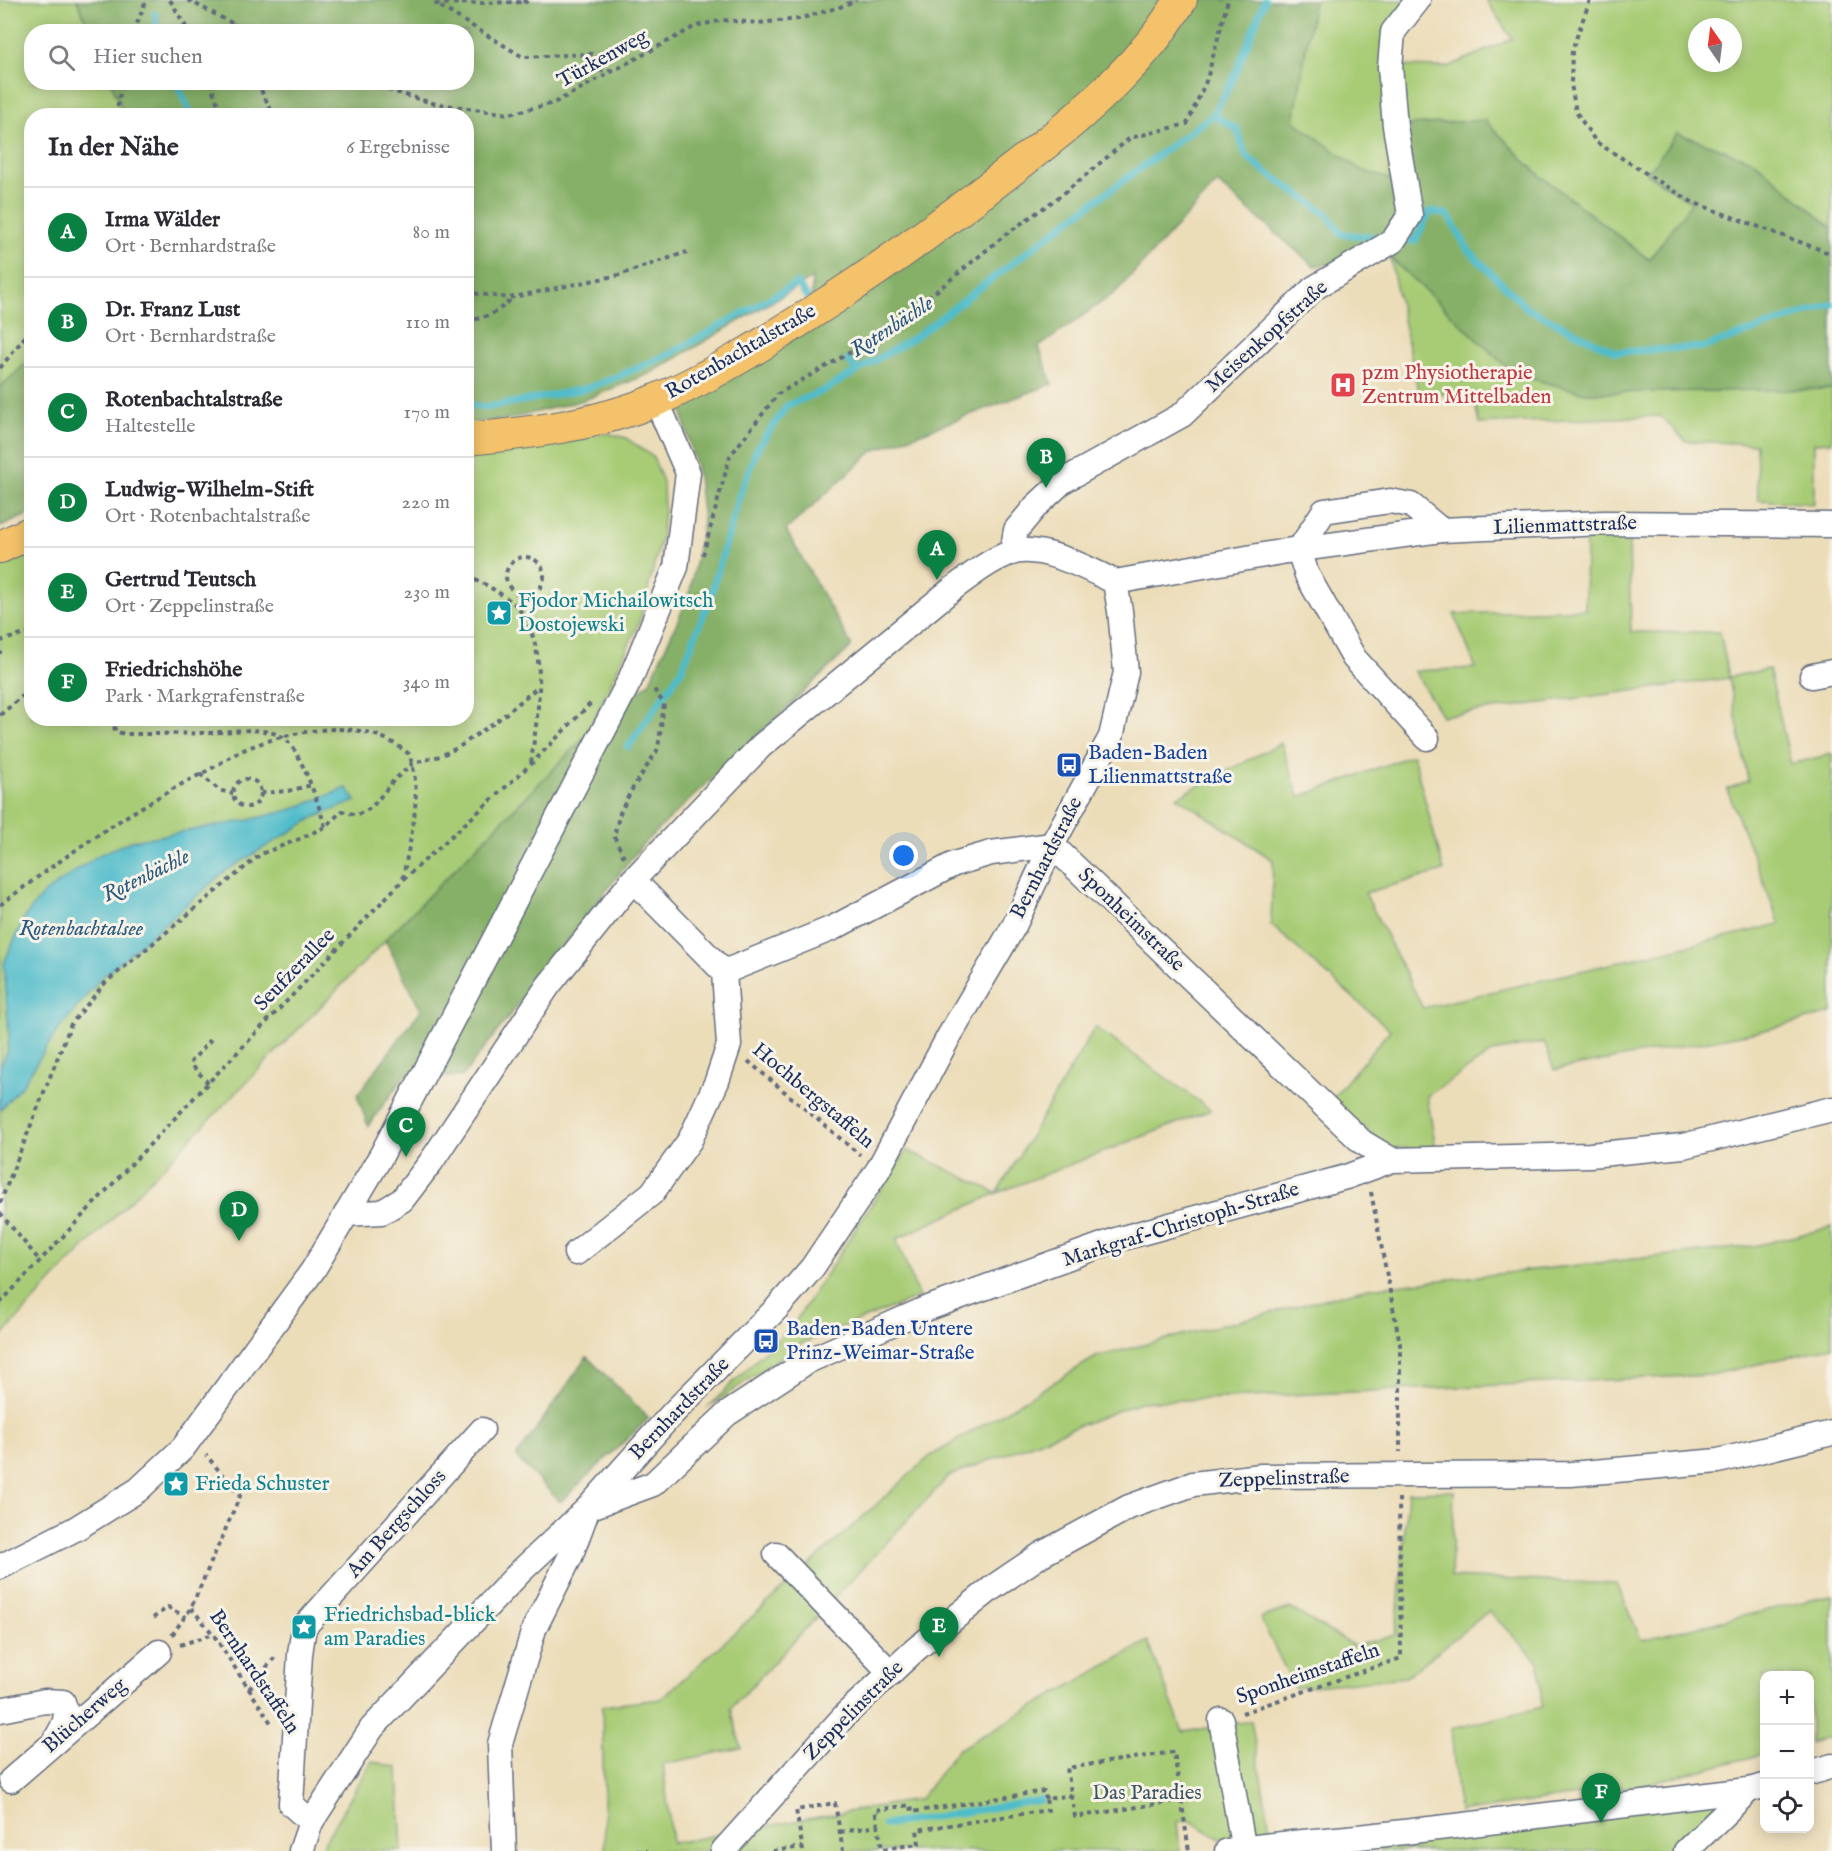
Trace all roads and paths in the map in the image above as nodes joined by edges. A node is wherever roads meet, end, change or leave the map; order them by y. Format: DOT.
graph roads {
  1 [pos="146,0"];
  2 [pos="170,0"];
  3 [pos="188,0"];
  4 [pos="523,0"];
  5 [pos="856,0"];
  6 [pos="1181,0"];
  7 [pos="1228,0"];
  8 [pos="1418,0"];
  9 [pos="1590,0"];
  10 [pos="233,22"];
  11 [pos="137,24"];
  12 [pos="184,24"];
  13 [pos="236,24"];
  14 [pos="468,24"];
  15 [pos="474,27"];
  16 [pos="616,69"];
  17 [pos="121,90"];
  18 [pos="213,90"];
  19 [pos="261,90"];
  20 [pos="389,90"];
  21 [pos="118,108"];
  22 [pos="219,108"];
  23 [pos="270,108"];
  24 [pos="467,108"];
  25 [pos="474,109"];
  26 [pos="687,252"];
  27 [pos="1832,254"];
  28 [pos="474,293"];
  29 [pos="509,298"];
  30 [pos="474,320"];
  31 [pos="24,338"];
  32 [pos="0,368"];
  33 [pos="656,400"];
  34 [pos="474,438"];
  35 [pos="1832,525"];
  36 [pos="1442,530"];
  37 [pos="24,536"];
  38 [pos="0,547"];
  39 [pos="1299,550"];
  40 [pos="1012,553"];
  41 [pos="702,556"];
  42 [pos="474,581"];
  43 [pos="1115,582"];
  44 [pos="514,591"];
  45 [pos="508,600"];
  46 [pos="24,634"];
  47 [pos="0,641"];
  48 [pos="649,683"];
  49 [pos="538,687"];
  50 [pos="24,695"];
  51 [pos="596,700"];
  52 [pos="0,715"];
  53 [pos="114,726"];
  54 [pos="283,737"];
  55 [pos="1427,738"];
  56 [pos="413,763"];
  57 [pos="531,764"];
  58 [pos="200,774"];
  59 [pos="312,785"];
  60 [pos="261,793"];
  61 [pos="233,794"];
  62 [pos="325,827"];
  63 [pos="1052,845"];
  64 [pos="403,880"];
  65 [pos="633,880"];
  66 [pos="0,905"];
  67 [pos="724,972"];
  68 [pos="213,1037"];
  69 [pos="729,1045"];
  70 [pos="207,1083"];
  71 [pos="1832,1109"];
  72 [pos="1392,1160"];
  73 [pos="878,1170"];
  74 [pos="1367,1170"];
  75 [pos="0,1203"];
  76 [pos="0,1212"];
  77 [pos="346,1214"];
  78 [pos="576,1253"];
  79 [pos="40,1261"];
  80 [pos="0,1303"];
  81 [pos="482,1430"];
  82 [pos="1832,1433"];
  83 [pos="206,1454"];
  84 [pos="1400,1476"];
  85 [pos="588,1508"];
  86 [pos="1399,1510"];
  87 [pos="776,1554"];
  88 [pos="0,1567"];
  89 [pos="191,1608"];
  90 [pos="185,1617"];
  91 [pos="153,1618"];
  92 [pos="174,1632"];
  93 [pos="159,1652"];
  94 [pos="276,1656"];
  95 [pos="891,1673"];
  96 [pos="249,1689"];
  97 [pos="0,1710"];
  98 [pos="1221,1720"];
  99 [pos="277,1733"];
  100 [pos="1832,1766"];
  101 [pos="1814,1771"];
  102 [pos="6,1788"];
  103 [pos="1757,1788"];
  104 [pos="1072,1795"];
  105 [pos="1046,1799"];
  106 [pos="1182,1800"];
  107 [pos="311,1822"];
  108 [pos="878,1826"];
  109 [pos="840,1832"];
  110 [pos="1382,1843"];
  111 [pos="803,1849"];
  112 [pos="1238,1850"];
  113 [pos="301,1851"];
  114 [pos="504,1851"];
  115 [pos="638,1851"];
  116 [pos="648,1851"];
  117 [pos="723,1851"];
  118 [pos="773,1851"];
  119 [pos="843,1851"];
  120 [pos="1190,1851"];
  121 [pos="1686,1851"];
  1 -- 11 [label="path"];
  2 -- 12 [label="path"];
  3 -- 10 [label="path"];
  4 -- 14 [label="path"];
  5 -- 16 [label="path, Türkenweg"];
  6 -- 33 [label="main road, Rotenbachtalstraße"];
  7 -- 41 [label="path"];
  8 -- 40 [label="street, Meisenkopfstraße"];
  9 -- 27 [label="path"];
  10 -- 13 [label="path"];
  15 -- 16 [label="path"];
  16 -- 25 [label="path, Türkenweg"];
  17 -- 21 [label="path"];
  18 -- 22 [label="path"];
  19 -- 23 [label="path"];
  20 -- 24 [label="path, Türkenweg"];
  26 -- 29 [label="path"];
  28 -- 29 [label="path"];
  29 -- 30 [label="path"];
  31 -- 32 [label="path"];
  33 -- 34 [label="main road"];
  33 -- 77 [label="street, Rotenbachtalstraße"];
  35 -- 36 [label="street, Lilienmattstraße"];
  36 -- 39 [label="street, Lilienmattstraße"];
  36 -- 39 [label="street"];
  37 -- 38 [label="main road"];
  39 -- 43 [label="street, Lilienmattstraße"];
  39 -- 55 [label="street"];
  40 -- 43 [label="street"];
  40 -- 65 [label="street"];
  42 -- 45 [label="path"];
  43 -- 63 [label="street, Bernhardstraße"];
  44 -- 44 [label="path"];
  44 -- 45 [label="path"];
  45 -- 49 [label="path"];
  46 -- 47 [label="path"];
  48 -- 65 [label="path"];
  49 -- 56 [label="path"];
  49 -- 57 [label="path"];
  50 -- 52 [label="path"];
  51 -- 57 [label="path, Seufzerallee"];
  53 -- 54 [label="path"];
  54 -- 56 [label="path"];
  54 -- 58 [label="path"];
  54 -- 59 [label="path"];
  56 -- 62 [label="path"];
  56 -- 64 [label="path"];
  57 -- 64 [label="path, Seufzerallee"];
  58 -- 61 [label="path"];
  58 -- 66 [label="path"];
  59 -- 60 [label="path"];
  59 -- 62 [label="path"];
  60 -- 61 [label="path"];
  60 -- 61 [label="path"];
  62 -- 75 [label="path"];
  63 -- 67 [label="street"];
  63 -- 72 [label="street, Sponheimstraße"];
  63 -- 73 [label="street, Bernhardstraße"];
  64 -- 70 [label="path, Seufzerallee"];
  65 -- 67 [label="street"];
  65 -- 77 [label="street"];
  67 -- 69 [label="street"];
  68 -- 70 [label="path"];
  69 -- 73 [label="path, Hochbergstaffeln"];
  69 -- 78 [label="street"];
  70 -- 79 [label="path, Seufzerallee"];
  71 -- 72 [label="street, Markgraf-Christoph-Straße"];
  72 -- 74 [label="street, Markgraf-Christoph-Straße"];
  73 -- 85 [label="street, Bernhardstraße"];
  74 -- 84 [label="path"];
  74 -- 85 [label="street, Markgraf-Christoph-Straße"];
  76 -- 79 [label="path"];
  77 -- 88 [label="street, Rotenbachtalstraße"];
  79 -- 80 [label="path, Seufzerallee"];
  81 -- 107 [label="street, Am Bergschloss"];
  82 -- 84 [label="street, Zeppelinstraße"];
  83 -- 89 [label="path, Bernhardstaffeln"];
  84 -- 95 [label="street, Zeppelinstraße"];
  85 -- 107 [label="street, Bernhardstraße"];
  85 -- 114 [label="street"];
  86 -- 98 [label="path, Sponheimstaffeln"];
  87 -- 95 [label="street"];
  89 -- 90 [label="path"];
  89 -- 96 [label="path, Bernhardstaffeln"];
  90 -- 91 [label="path"];
  90 -- 92 [label="path"];
  93 -- 102 [label="street, Blücherweg"];
  94 -- 96 [label="path"];
  95 -- 117 [label="street, Zeppelinstraße"];
  96 -- 99 [label="path, Bernhardstaffeln"];
  97 -- 102 [label="street"];
  98 -- 112 [label="street"];
  100 -- 101 [label="street"];
  103 -- 110 [label="street"];
  103 -- 121 [label="street"];
  104 -- 105 [label="path"];
  104 -- 106 [label="path"];
  104 -- 106 [label="path"];
  105 -- 108 [label="path"];
  105 -- 108 [label="path"];
  106 -- 120 [label="path"];
  107 -- 113 [label="street, Bernhardstraße"];
  108 -- 109 [label="path"];
  109 -- 111 [label="path"];
  109 -- 119 [label="path"];
  110 -- 112 [label="street"];
  111 -- 118 [label="path"];
  115 -- 116 [label="path"];
}
